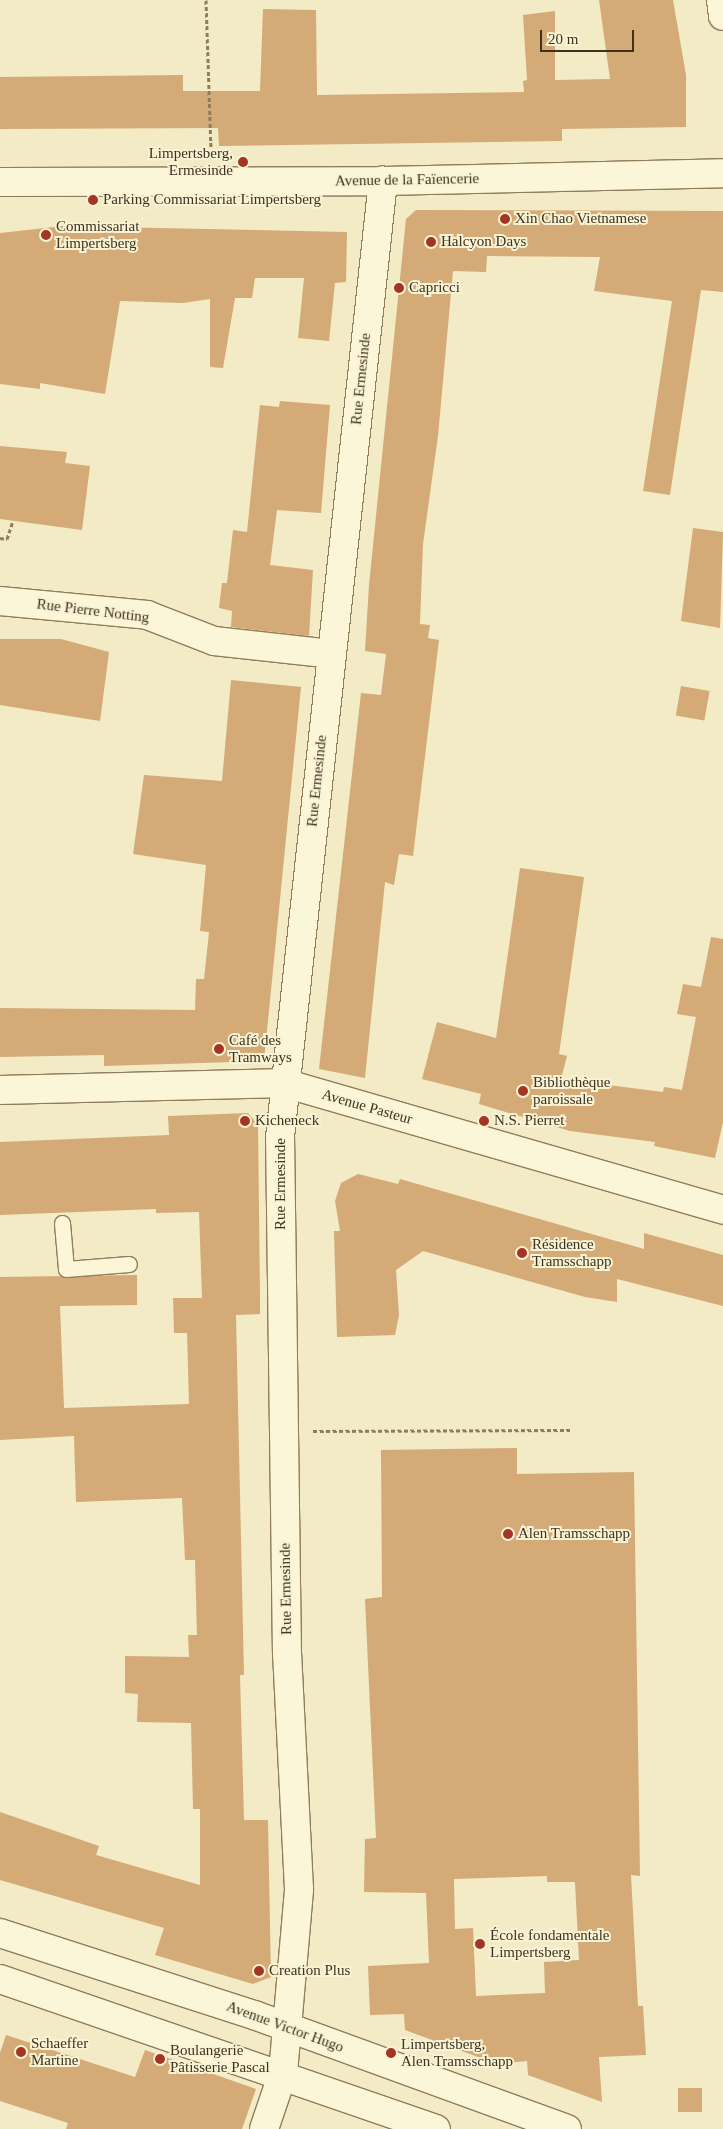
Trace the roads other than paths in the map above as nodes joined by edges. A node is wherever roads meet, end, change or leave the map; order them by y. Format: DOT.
graph roads {
  1 [pos="721,0"];
  2 [pos="723,16"];
  3 [pos="723,173"];
  4 [pos="383,181"];
  5 [pos="0,182"];
  6 [pos="0,601"];
  7 [pos="331,654"];
  8 [pos="284,1083"];
  9 [pos="0,1090"];
  10 [pos="723,1210"];
  11 [pos="62,1223"];
  12 [pos="129,1264"];
  13 [pos="0,1933"];
  14 [pos="0,1979"];
  15 [pos="288,2029"];
  16 [pos="283,2073"];
  17 [pos="264,2129"];
  18 [pos="436,2129"];
  19 [pos="567,2129"];
  1 -- 2 [label="street"];
  3 -- 4 [label="street, Avenue de la Faïencerie"];
  4 -- 5 [label="street, Avenue de la Faïencerie"];
  4 -- 7 [label="street, Rue Ermesinde"];
  6 -- 7 [label="street, Rue Pierre Notting"];
  7 -- 8 [label="street, Rue Ermesinde"];
  8 -- 9 [label="street, Avenue Pasteur"];
  8 -- 10 [label="street, Avenue Pasteur"];
  8 -- 15 [label="street, Rue Ermesinde"];
  11 -- 12 [label="lane"];
  13 -- 15 [label="street, Avenue Victor Hugo"];
  14 -- 16 [label="street"];
  15 -- 16 [label="street, Rue Ermesinde"];
  15 -- 19 [label="street, Avenue Victor Hugo"];
  16 -- 17 [label="street, Rue Ermesinde"];
  16 -- 18 [label="street"];
}
